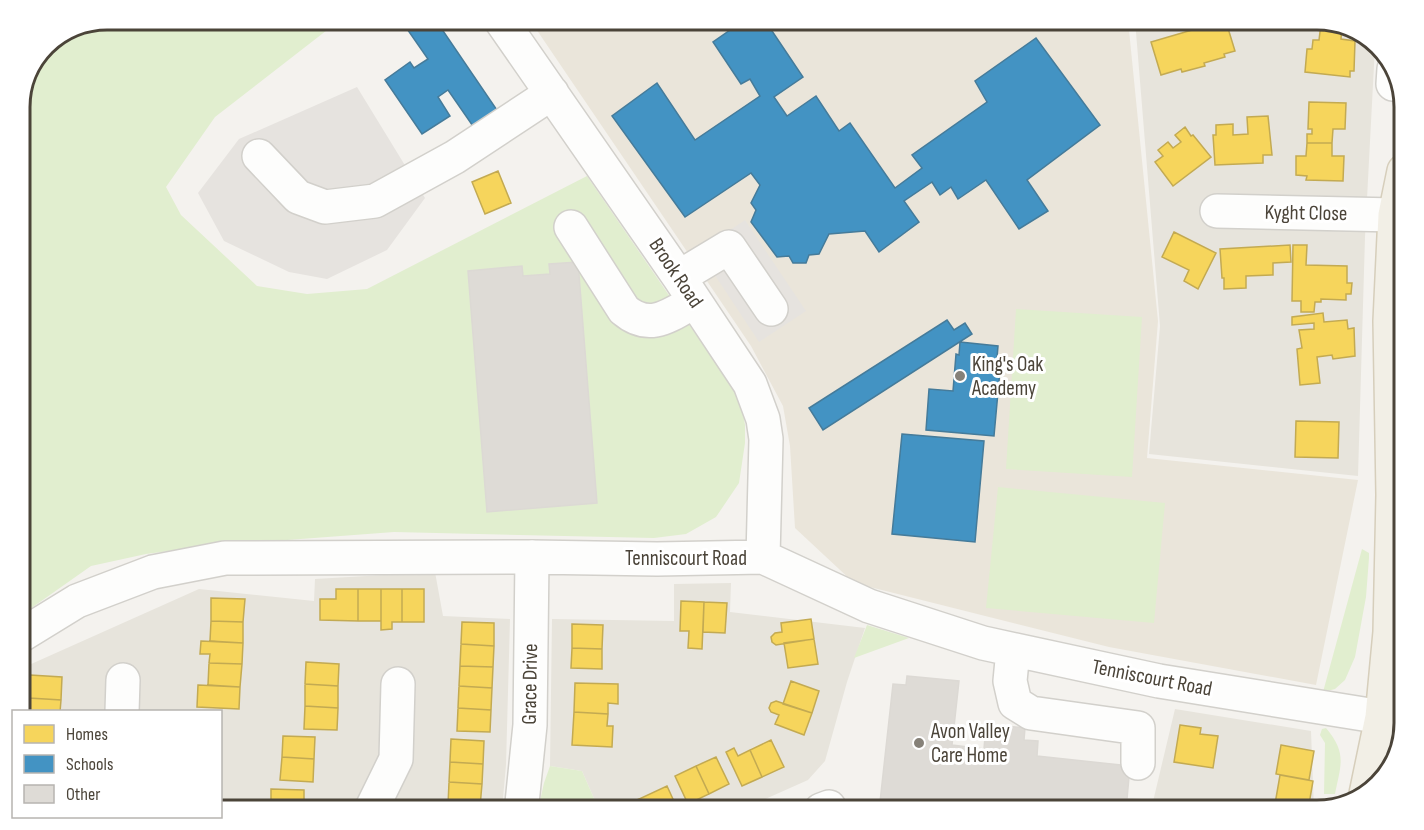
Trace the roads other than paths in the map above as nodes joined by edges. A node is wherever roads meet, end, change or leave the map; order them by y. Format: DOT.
graph roads {
  1 [pos="507,30"];
  2 [pos="552,93"];
  3 [pos="259,156"];
  4 [pos="1217,210"];
  5 [pos="1394,215"];
  6 [pos="571,226"];
  7 [pos="1394,236"];
  8 [pos="687,289"];
  9 [pos="771,309"];
  10 [pos="532,557"];
  11 [pos="763,557"];
  12 [pos="30,630"];
  13 [pos="1014,650"];
  14 [pos="123,680"];
  15 [pos="398,684"];
  16 [pos="122,710"];
  17 [pos="1382,717"];
  18 [pos="1138,763"];
  19 [pos="1369,779"];
  20 [pos="376,800"];
  21 [pos="522,800"];
  1 -- 2 [label="street, Brook Road"];
  2 -- 3 [label="street"];
  2 -- 8 [label="street, Brook Road"];
  4 -- 5 [label="street, Kyght Close"];
  6 -- 8 [label="street"];
  7 -- 17 [label="main road"];
  8 -- 9 [label="street"];
  8 -- 11 [label="street, Brook Road"];
  10 -- 11 [label="street, Tenniscourt Road"];
  10 -- 12 [label="street, Tenniscourt Road"];
  10 -- 21 [label="street, Grace Drive"];
  11 -- 13 [label="street, Tenniscourt Road"];
  13 -- 17 [label="street, Tenniscourt Road"];
  13 -- 18 [label="street"];
  14 -- 16 [label="street"];
  15 -- 20 [label="street"];
  17 -- 19 [label="main road"];
}
